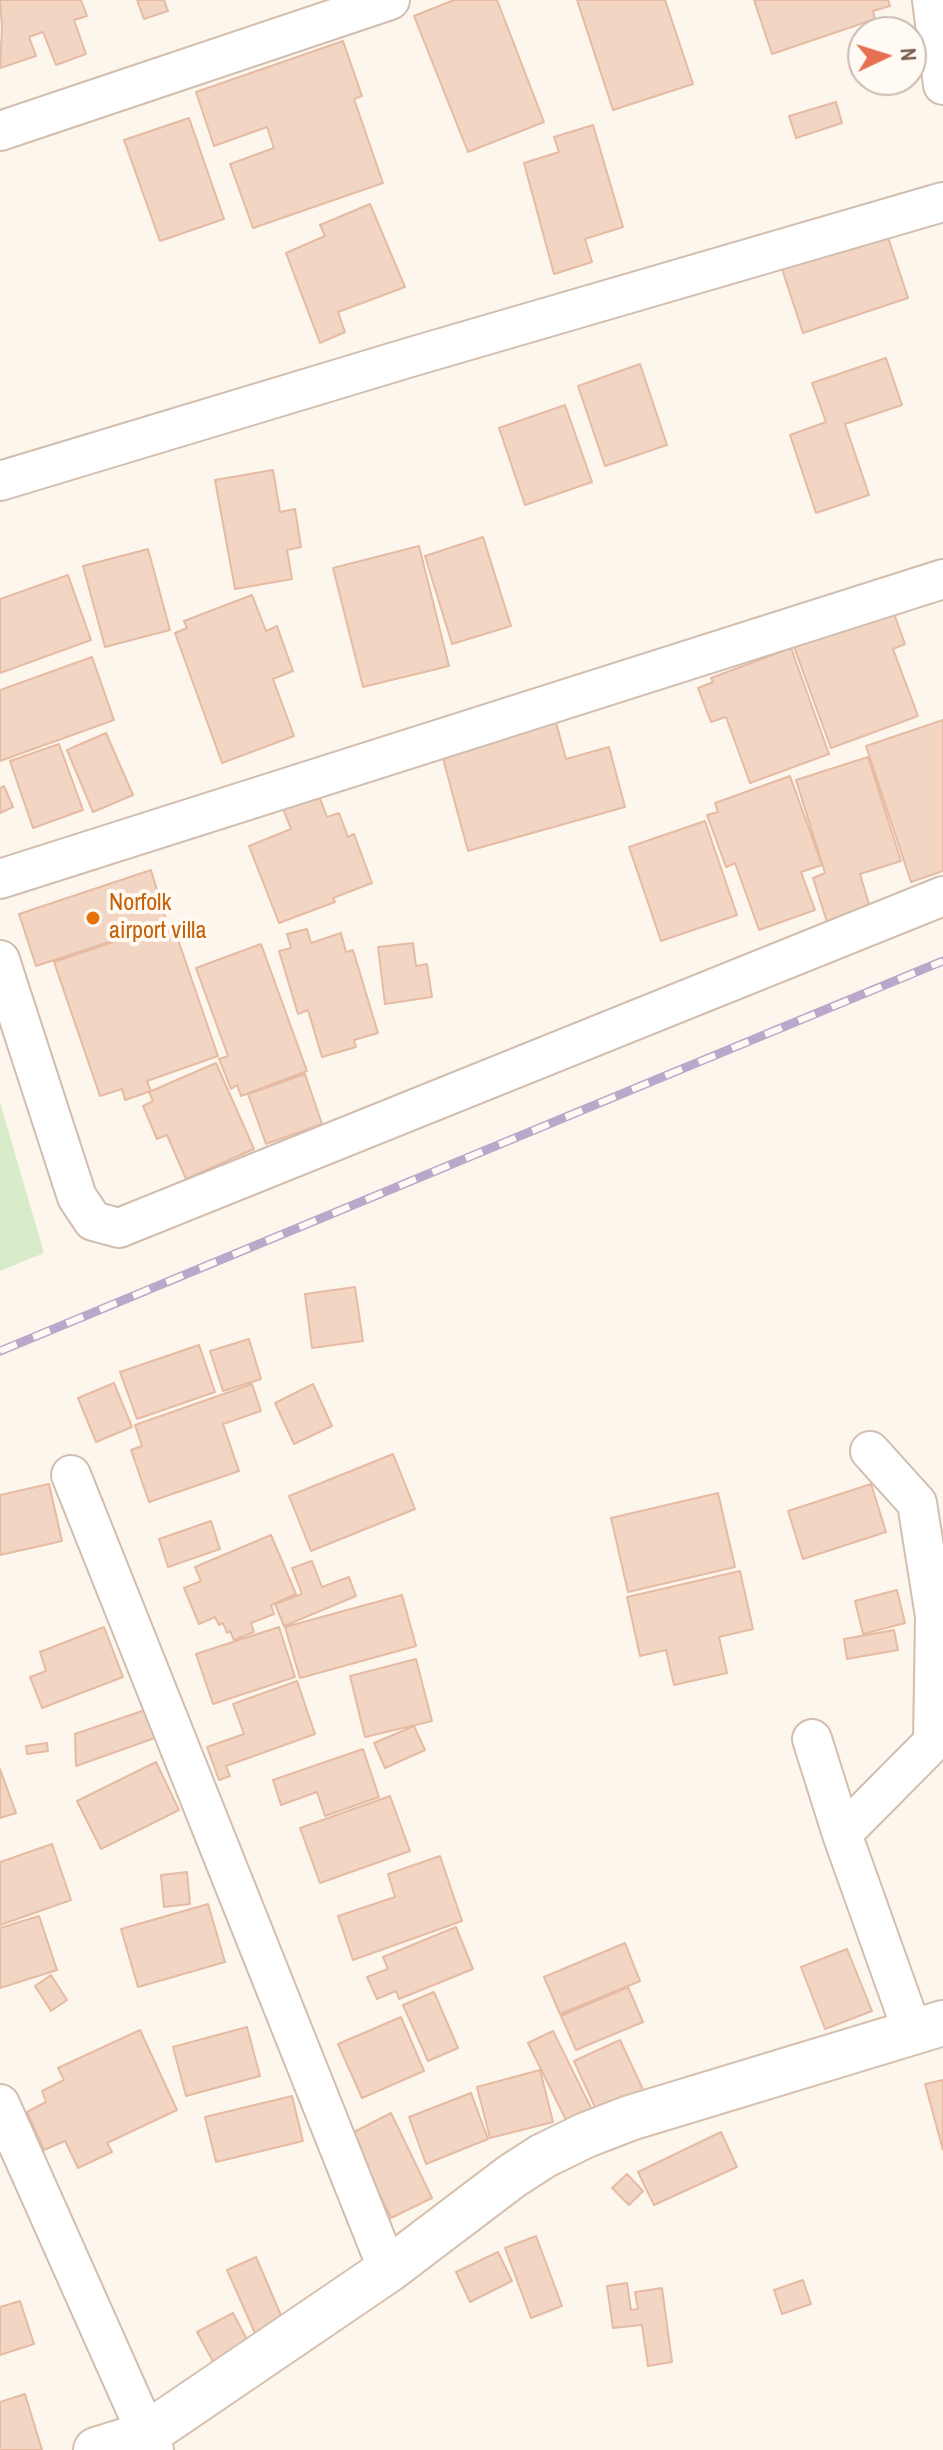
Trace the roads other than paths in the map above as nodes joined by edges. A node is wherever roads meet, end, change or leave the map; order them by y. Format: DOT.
graph roads {
  1 [pos="390,0"];
  2 [pos="932,0"];
  3 [pos="943,85"];
  4 [pos="0,131"];
  5 [pos="943,202"];
  6 [pos="0,481"];
  7 [pos="943,579"];
  8 [pos="0,879"];
  9 [pos="943,896"];
  10 [pos="0,960"];
  11 [pos="870,1451"];
  12 [pos="71,1475"];
  13 [pos="812,1739"];
  14 [pos="842,1834"];
  15 [pos="928,2028"];
  16 [pos="0,2104"];
  17 [pos="388,2270"];
  18 [pos="150,2442"];
  19 [pos="96,2450"];
  1 -- 4 [label="street"];
  2 -- 3 [label="street"];
  5 -- 6 [label="street"];
  7 -- 8 [label="street"];
  9 -- 10 [label="street"];
  11 -- 14 [label="street"];
  12 -- 17 [label="street"];
  13 -- 14 [label="street"];
  14 -- 15 [label="street"];
  15 -- 17 [label="street"];
  16 -- 18 [label="street"];
  17 -- 18 [label="street"];
  18 -- 19 [label="street"];
}
